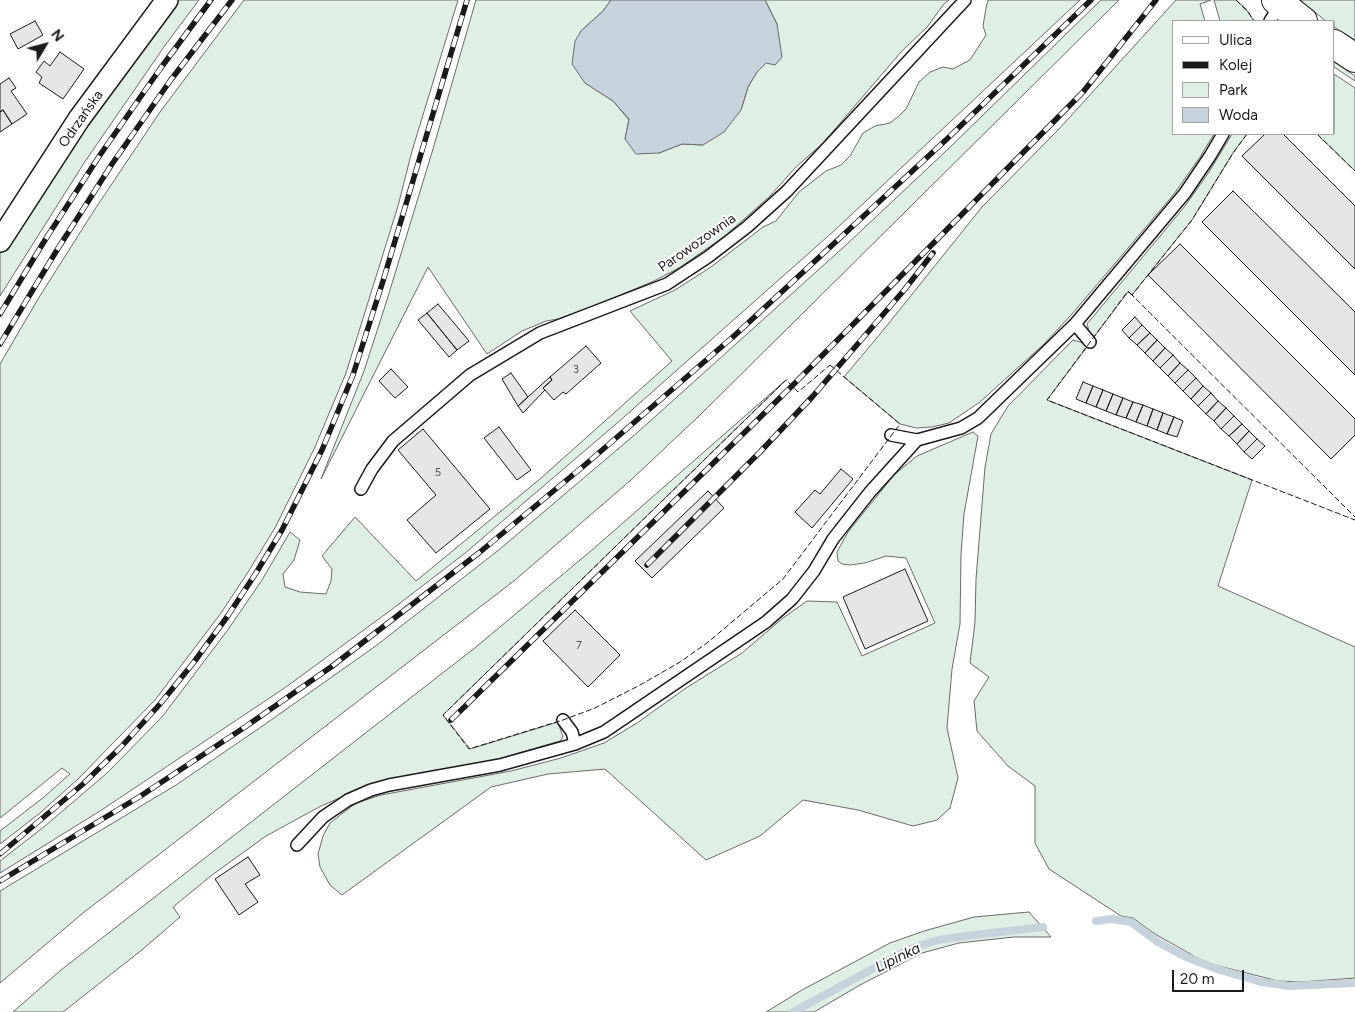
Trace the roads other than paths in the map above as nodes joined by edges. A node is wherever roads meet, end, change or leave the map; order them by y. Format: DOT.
graph roads {
  1 [pos="167,0"];
  2 [pos="964,0"];
  3 [pos="1275,8"];
  4 [pos="1300,20"];
  5 [pos="1335,45"];
  6 [pos="1355,58"];
  7 [pos="1221,135"];
  8 [pos="0,241"];
  9 [pos="1075,324"];
  10 [pos="1090,342"];
  11 [pos="891,435"];
  12 [pos="917,440"];
  13 [pos="361,488"];
  14 [pos="563,720"];
  15 [pos="575,744"];
  16 [pos="298,845"];
  1 -- 8 [label="street, Odrzańska"];
  2 -- 13 [label="lane, Parowozownia"];
  3 -- 4 [label="main road"];
  5 -- 6 [label="main road"];
  7 -- 9 [label="lane"];
  9 -- 10 [label="lane"];
  9 -- 12 [label="lane"];
  11 -- 12 [label="lane"];
  12 -- 15 [label="lane"];
  14 -- 15 [label="lane"];
  15 -- 16 [label="lane"];
}
